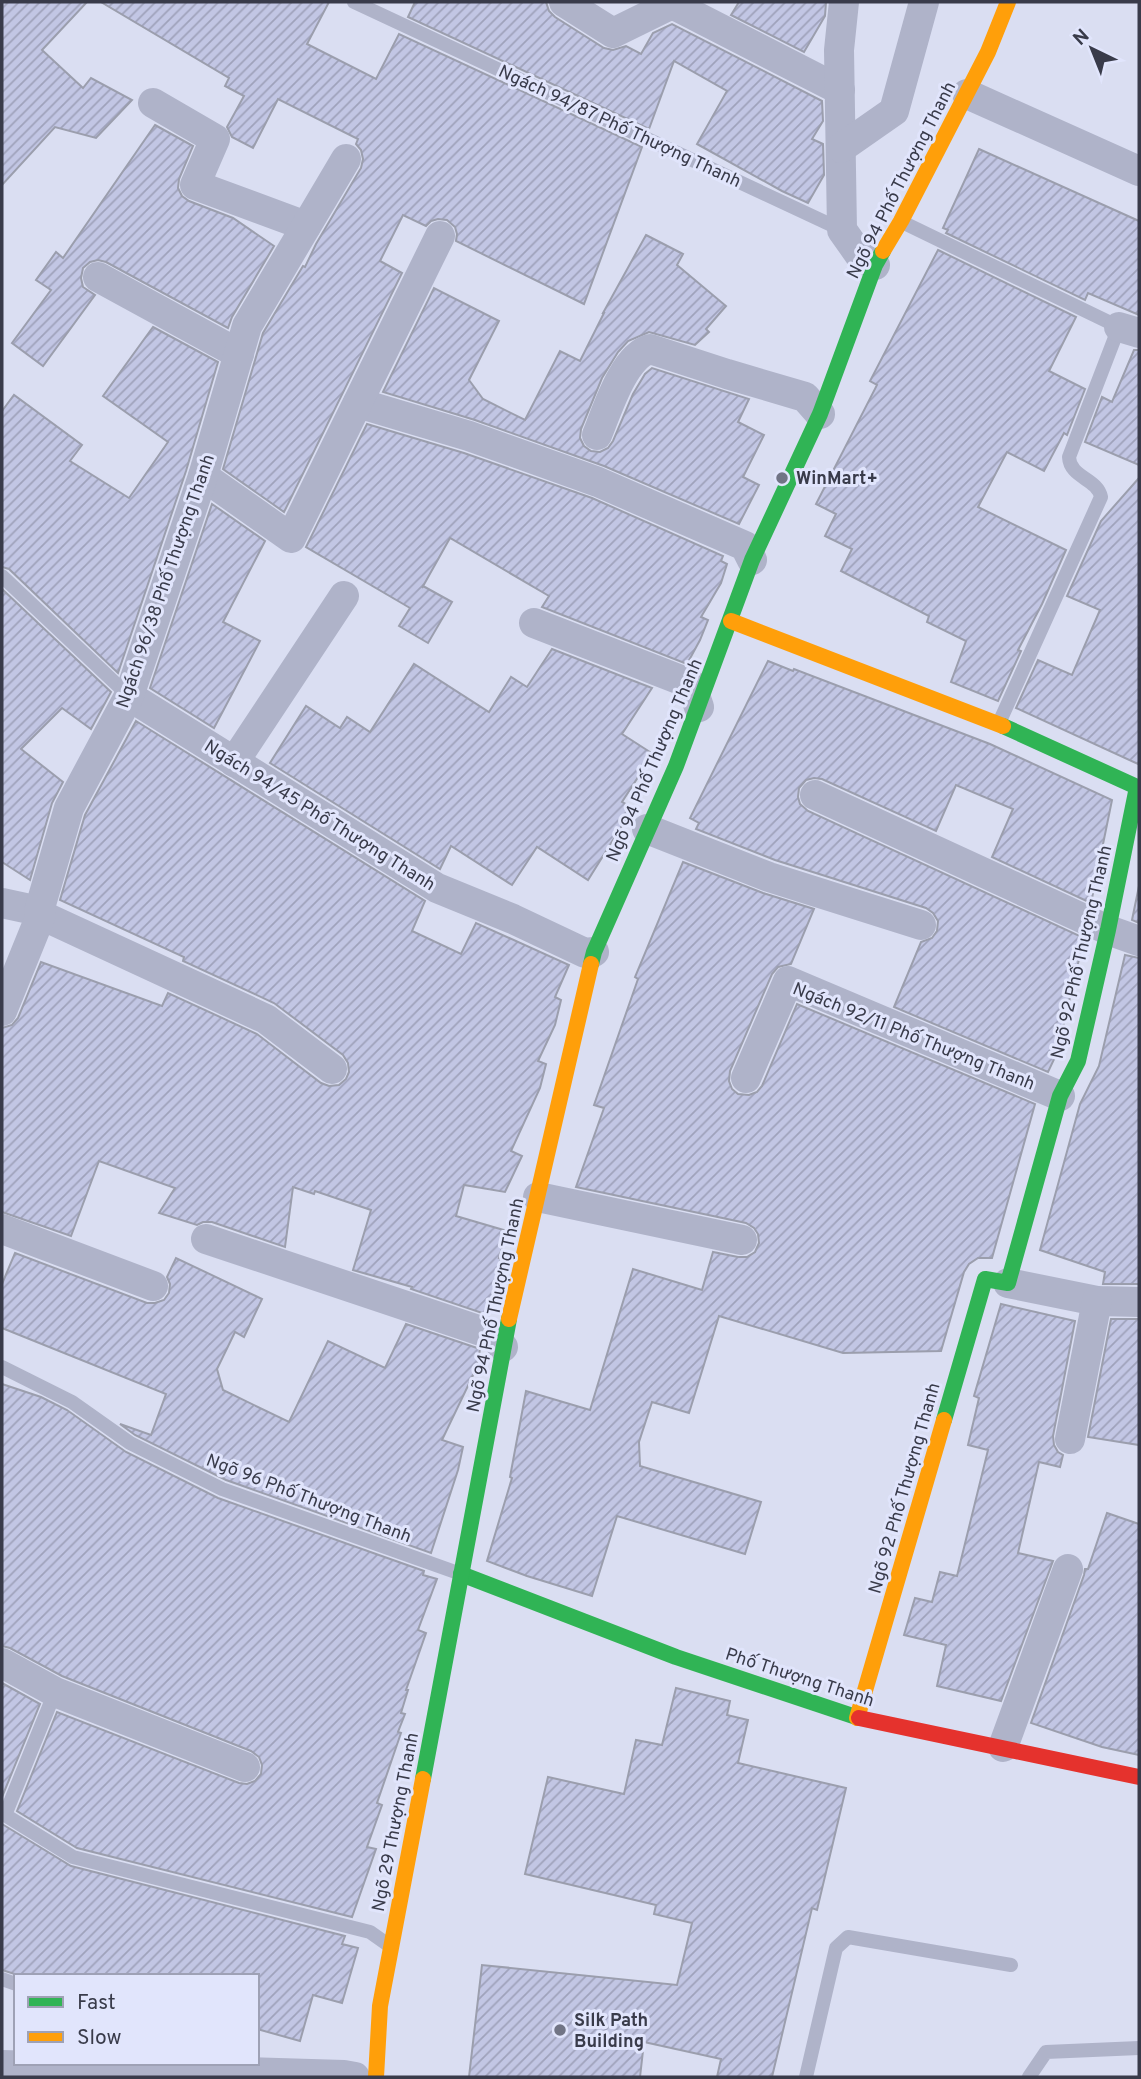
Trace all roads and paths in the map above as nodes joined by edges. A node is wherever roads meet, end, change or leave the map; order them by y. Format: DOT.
graph roads {
  1 [pos="354,2"];
  2 [pos="564,2"];
  3 [pos="844,2"];
  4 [pos="924,2"];
  5 [pos="1008,2"];
  6 [pos="840,90"];
  7 [pos="967,94"];
  8 [pos="153,103"];
  9 [pos="841,148"];
  10 [pos="346,159"];
  11 [pos="1139,171"];
  12 [pos="901,221"];
  13 [pos="306,226"];
  14 [pos="842,230"];
  15 [pos="440,236"];
  16 [pos="875,265"];
  17 [pos="98,277"];
  18 [pos="1129,330"];
  19 [pos="239,354"];
  20 [pos="358,403"];
  21 [pos="820,414"];
  22 [pos="597,435"];
  23 [pos="203,476"];
  24 [pos="752,560"];
  25 [pos="2,576"];
  26 [pos="344,596"];
  27 [pos="732,621"];
  28 [pos="534,623"];
  29 [pos="129,696"];
  30 [pos="699,707"];
  31 [pos="998,724"];
  32 [pos="234,762"];
  33 [pos="815,795"];
  34 [pos="647,829"];
  35 [pos="2,903"];
  36 [pos="40,913"];
  37 [pos="921,925"];
  38 [pos="1108,930"];
  39 [pos="1139,941"];
  40 [pos="594,952"];
  41 [pos="2,1011"];
  42 [pos="332,1069"];
  43 [pos="747,1079"];
  44 [pos="1060,1096"];
  45 [pos="538,1197"];
  46 [pos="2,1229"];
  47 [pos="205,1239"];
  48 [pos="742,1240"];
  49 [pos="1008,1283"];
  50 [pos="153,1286"];
  51 [pos="1097,1301"];
  52 [pos="1139,1302"];
  53 [pos="503,1347"];
  54 [pos="2,1367"];
  55 [pos="1070,1439"];
  56 [pos="1068,1569"];
  57 [pos="461,1574"];
  58 [pos="2,1663"];
  59 [pos="55,1692"];
  60 [pos="857,1718"];
  61 [pos="1003,1747"];
  62 [pos="245,1767"];
  63 [pos="1139,1777"];
  64 [pos="390,1946"];
  65 [pos="1011,1965"];
  66 [pos="1139,2048"];
  67 [pos="2,2065"];
  68 [pos="252,2068"];
  69 [pos="355,2077"];
  70 [pos="376,2077"];
  71 [pos="806,2077"];
  72 [pos="1029,2077"];
  1 -- 14 [label="lane, Ngách 94/87 Phố Thượng Thanh"];
  2 -- 6 [label="street"];
  3 -- 6 [label="street"];
  4 -- 9 [label="street"];
  5 -- 7 [label="street, Ngõ 94 Phố Thượng Thanh"];
  6 -- 9 [label="street"];
  7 -- 11 [label="street"];
  7 -- 12 [label="street, Ngõ 94 Phố Thượng Thanh"];
  8 -- 13 [label="street"];
  9 -- 14 [label="street"];
  10 -- 13 [label="street, Ngách 96/38 Phố Thượng Thanh"];
  12 -- 16 [label="street, Ngõ 94 Phố Thượng Thanh"];
  12 -- 18 [label="lane"];
  13 -- 19 [label="street, Ngách 96/38 Phố Thượng Thanh"];
  14 -- 16 [label="street, Ngách 94/87 Phố Thượng Thanh"];
  15 -- 20 [label="street"];
  16 -- 21 [label="street, Ngõ 94 Phố Thượng Thanh"];
  17 -- 19 [label="street"];
  18 -- 31 [label="lane"];
  19 -- 23 [label="street, Ngách 96/38 Phố Thượng Thanh"];
  20 -- 23 [label="street"];
  20 -- 24 [label="street"];
  21 -- 22 [label="street"];
  21 -- 24 [label="street, Ngõ 94 Phố Thượng Thanh"];
  23 -- 29 [label="street, Ngách 96/38 Phố Thượng Thanh"];
  24 -- 27 [label="street, Ngõ 94 Phố Thượng Thanh"];
  25 -- 29 [label="lane"];
  26 -- 32 [label="street"];
  27 -- 30 [label="street, Ngõ 94 Phố Thượng Thanh"];
  27 -- 31 [label="street, Ngõ 92 Phố Thượng Thanh"];
  28 -- 30 [label="street"];
  29 -- 32 [label="street, Ngách 94/45 Phố Thượng Thanh"];
  29 -- 36 [label="street, Ngách 96/38 Phố Thượng Thanh"];
  30 -- 34 [label="street, Ngõ 94 Phố Thượng Thanh"];
  31 -- 38 [label="street, Ngõ 92 Phố Thượng Thanh"];
  32 -- 40 [label="street, Ngách 94/45 Phố Thượng Thanh"];
  33 -- 38 [label="street"];
  34 -- 37 [label="street"];
  34 -- 40 [label="street, Ngõ 94 Phố Thượng Thanh"];
  35 -- 36 [label="street"];
  36 -- 41 [label="street, Ngách 96/38 Phố Thượng Thanh"];
  36 -- 42 [label="street"];
  38 -- 39 [label="street"];
  38 -- 44 [label="street, Ngõ 92 Phố Thượng Thanh"];
  40 -- 45 [label="street, Ngõ 94 Phố Thượng Thanh"];
  43 -- 44 [label="street, Ngách 92/11 Phố Thượng Thanh"];
  44 -- 49 [label="street, Ngõ 92 Phố Thượng Thanh"];
  45 -- 48 [label="street"];
  45 -- 53 [label="street, Ngõ 94 Phố Thượng Thanh"];
  46 -- 50 [label="street"];
  47 -- 53 [label="street"];
  49 -- 51 [label="street"];
  49 -- 60 [label="street, Ngõ 92 Phố Thượng Thanh"];
  51 -- 52 [label="street"];
  51 -- 55 [label="street"];
  53 -- 57 [label="street, Ngõ 94 Phố Thượng Thanh"];
  54 -- 57 [label="lane, Ngõ 96 Phố Thượng Thanh"];
  56 -- 61 [label="street"];
  57 -- 60 [label="street, Phố Thượng Thanh"];
  57 -- 64 [label="street, Ngõ 29 Thượng Thanh"];
  58 -- 59 [label="street"];
  59 -- 62 [label="street"];
  59 -- 64 [label="lane"];
  60 -- 61 [label="street, Phố Thượng Thanh"];
  61 -- 63 [label="street, Phố Thượng Thanh"];
  64 -- 70 [label="street, Ngõ 29 Thượng Thanh"];
  65 -- 71 [label="lane"];
  66 -- 72 [label="lane"];
  67 -- 68 [label="street"];
  68 -- 69 [label="street"];
}
